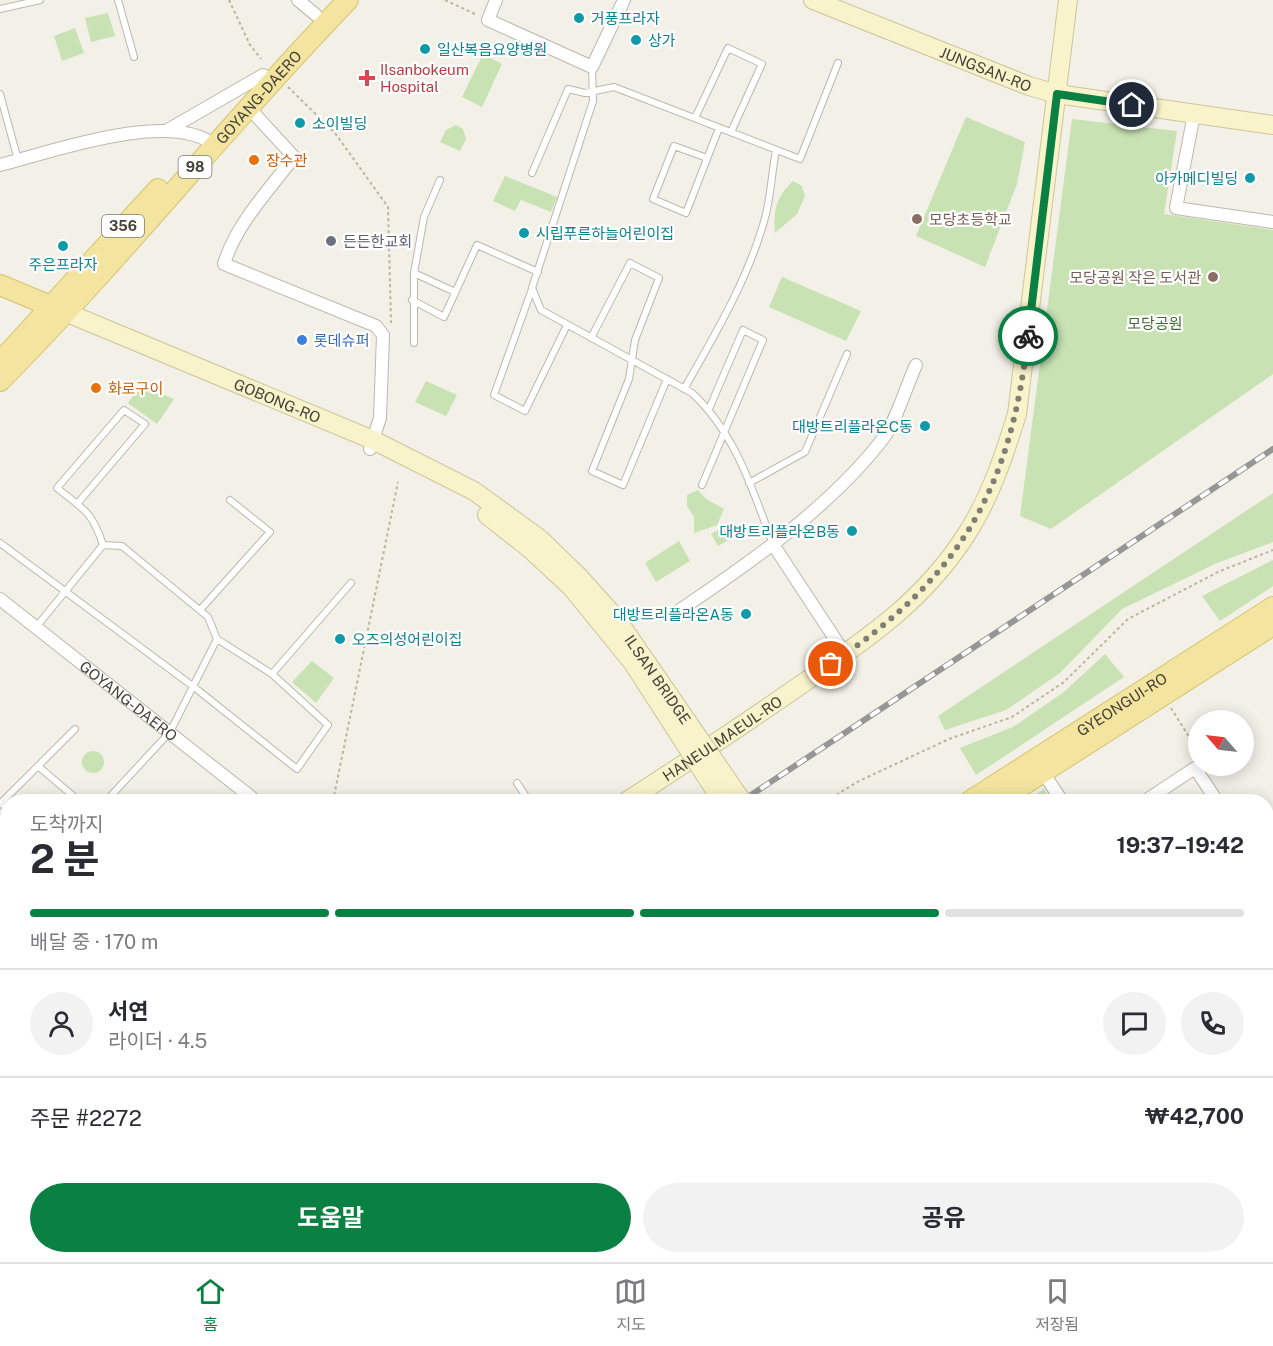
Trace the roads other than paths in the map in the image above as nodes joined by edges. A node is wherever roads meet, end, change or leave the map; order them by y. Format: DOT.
graph roads {
  1 [pos="40,0"];
  2 [pos="118,0"];
  3 [pos="298,0"];
  4 [pos="348,0"];
  5 [pos="496,0"];
  6 [pos="813,0"];
  7 [pos="1068,0"];
  8 [pos="620,1"];
  9 [pos="322,7"];
  10 [pos="0,9"];
  11 [pos="134,57"];
  12 [pos="838,63"];
  13 [pos="592,67"];
  14 [pos="268,71"];
  15 [pos="593,92"];
  16 [pos="0,94"];
  17 [pos="1057,94"];
  18 [pos="249,108"];
  19 [pos="1194,114"];
  20 [pos="695,118"];
  21 [pos="1273,126"];
  22 [pos="718,128"];
  23 [pos="166,131"];
  24 [pos="731,132"];
  25 [pos="209,142"];
  26 [pos="776,150"];
  27 [pos="707,158"];
  28 [pos="18,161"];
  29 [pos="0,165"];
  30 [pos="532,172"];
  31 [pos="441,180"];
  32 [pos="1273,222"];
  33 [pos="538,272"];
  34 [pos="414,273"];
  35 [pos="0,285"];
  36 [pos="532,288"];
  37 [pos="455,292"];
  38 [pos="0,298"];
  39 [pos="412,300"];
  40 [pos="53,313"];
  41 [pos="567,325"];
  42 [pos="591,338"];
  43 [pos="414,343"];
  44 [pos="847,354"];
  45 [pos="632,360"];
  46 [pos="0,362"];
  47 [pos="916,365"];
  48 [pos="667,379"];
  49 [pos="0,381"];
  50 [pos="684,389"];
  51 [pos="709,409"];
  52 [pos="724,430"];
  53 [pos="372,444"];
  54 [pos="749,483"];
  55 [pos="702,485"];
  56 [pos="230,500"];
  57 [pos="77,504"];
  58 [pos="0,543"];
  59 [pos="535,544"];
  60 [pos="103,545"];
  61 [pos="774,546"];
  62 [pos="351,583"];
  63 [pos="66,590"];
  64 [pos="0,599"];
  65 [pos="1273,607"];
  66 [pos="200,610"];
  67 [pos="680,610"];
  68 [pos="37,626"];
  69 [pos="1273,626"];
  70 [pos="217,639"];
  71 [pos="845,654"];
  72 [pos="272,674"];
  73 [pos="194,687"];
  74 [pos="75,729"];
  75 [pos="170,732"];
  76 [pos="38,766"];
  77 [pos="1042,771"];
  78 [pos="517,783"];
  79 [pos="9,794"];
  80 [pos="71,794"];
  81 [pos="112,794"];
  82 [pos="246,794"];
  83 [pos="524,794"];
  84 [pos="637,794"];
  85 [pos="717,794"];
  86 [pos="737,794"];
  87 [pos="981,794"];
  88 [pos="1008,794"];
  89 [pos="1057,794"];
  90 [pos="1156,794"];
  91 [pos="1212,794"];
  1 -- 10 [label="lane"];
  2 -- 11 [label="lane"];
  3 -- 9 [label="street"];
  4 -- 18 [label="main road, GOYANG-DAERO / 98"];
  5 -- 13 [label="street"];
  6 -- 17 [label="main road, JUNGSAN-RO"];
  7 -- 17 [label="main road, HANEULMAEUL-RO"];
  8 -- 13 [label="street"];
  9 -- 14 [label="main road, GOYANG-DAERO / 356"];
  12 -- 26 [label="lane"];
  13 -- 15 [label="lane"];
  14 -- 23 [label="street"];
  14 -- 25 [label="main road, GOYANG-DAERO / 356"];
  15 -- 20 [label="lane"];
  15 -- 30 [label="lane"];
  15 -- 33 [label="lane"];
  16 -- 28 [label="lane"];
  17 -- 19 [label="main road, JUNGSAN-RO"];
  17 -- 71 [label="main road, HANEULMAEUL-RO"];
  18 -- 25 [label="main road, GOYANG-DAERO / 98"];
  18 -- 53 [label="street"];
  19 -- 21 [label="main road, JUNGSAN-RO"];
  19 -- 32 [label="street"];
  20 -- 22 [label="lane"];
  20 -- 24 [label="lane"];
  22 -- 24 [label="lane"];
  22 -- 27 [label="lane"];
  23 -- 25 [label="street"];
  23 -- 28 [label="street"];
  24 -- 26 [label="lane"];
  25 -- 40 [label="main road, GOYANG-DAERO / 356"];
  26 -- 50 [label="lane"];
  27 -- 27 [label="lane"];
  28 -- 29 [label="street"];
  31 -- 34 [label="lane"];
  33 -- 36 [label="lane"];
  33 -- 37 [label="lane"];
  34 -- 37 [label="lane"];
  34 -- 39 [label="lane"];
  35 -- 40 [label="main road, GOBONG-RO"];
  36 -- 41 [label="lane"];
  36 -- 41 [label="lane"];
  37 -- 39 [label="lane"];
  38 -- 40 [label="main road, GOBONG-RO"];
  39 -- 43 [label="lane"];
  40 -- 46 [label="main road, GOYANG-DAERO"];
  40 -- 49 [label="main road, GOYANG-DAERO"];
  40 -- 53 [label="main road, GOBONG-RO"];
  41 -- 42 [label="lane"];
  42 -- 45 [label="lane"];
  42 -- 45 [label="lane"];
  44 -- 54 [label="lane"];
  45 -- 48 [label="lane"];
  45 -- 48 [label="lane"];
  47 -- 61 [label="street"];
  48 -- 50 [label="lane"];
  50 -- 51 [label="lane"];
  51 -- 52 [label="lane"];
  51 -- 52 [label="lane"];
  52 -- 54 [label="lane"];
  52 -- 55 [label="lane"];
  53 -- 59 [label="main road, GOBONG-RO"];
  54 -- 61 [label="lane"];
  56 -- 66 [label="lane"];
  57 -- 57 [label="lane"];
  57 -- 60 [label="lane"];
  58 -- 63 [label="lane"];
  59 -- 85 [label="main road, ILSAN BRIDGE, bridge"];
  59 -- 86 [label="main road, ILSAN BRIDGE, bridge"];
  60 -- 63 [label="lane"];
  60 -- 66 [label="lane"];
  61 -- 67 [label="street"];
  61 -- 71 [label="street"];
  62 -- 72 [label="lane"];
  63 -- 68 [label="lane"];
  63 -- 73 [label="lane"];
  64 -- 68 [label="street, GOYANG-DAERO"];
  65 -- 87 [label="main road, GYEONGUI-RO"];
  66 -- 70 [label="lane"];
  68 -- 75 [label="street, GOYANG-DAERO"];
  69 -- 77 [label="main road, GYEONGUI-RO"];
  70 -- 72 [label="lane"];
  70 -- 73 [label="lane"];
  71 -- 84 [label="main road, HANEULMAEUL-RO"];
  72 -- 73 [label="lane"];
  73 -- 75 [label="lane"];
  74 -- 76 [label="lane"];
  75 -- 81 [label="lane"];
  75 -- 82 [label="street, GOYANG-DAERO"];
  76 -- 79 [label="lane"];
  76 -- 80 [label="lane"];
  77 -- 88 [label="main road, GYEONGUI-RO"];
  77 -- 89 [label="street"];
  78 -- 83 [label="lane"];
  90 -- 91 [label="street"];
}
